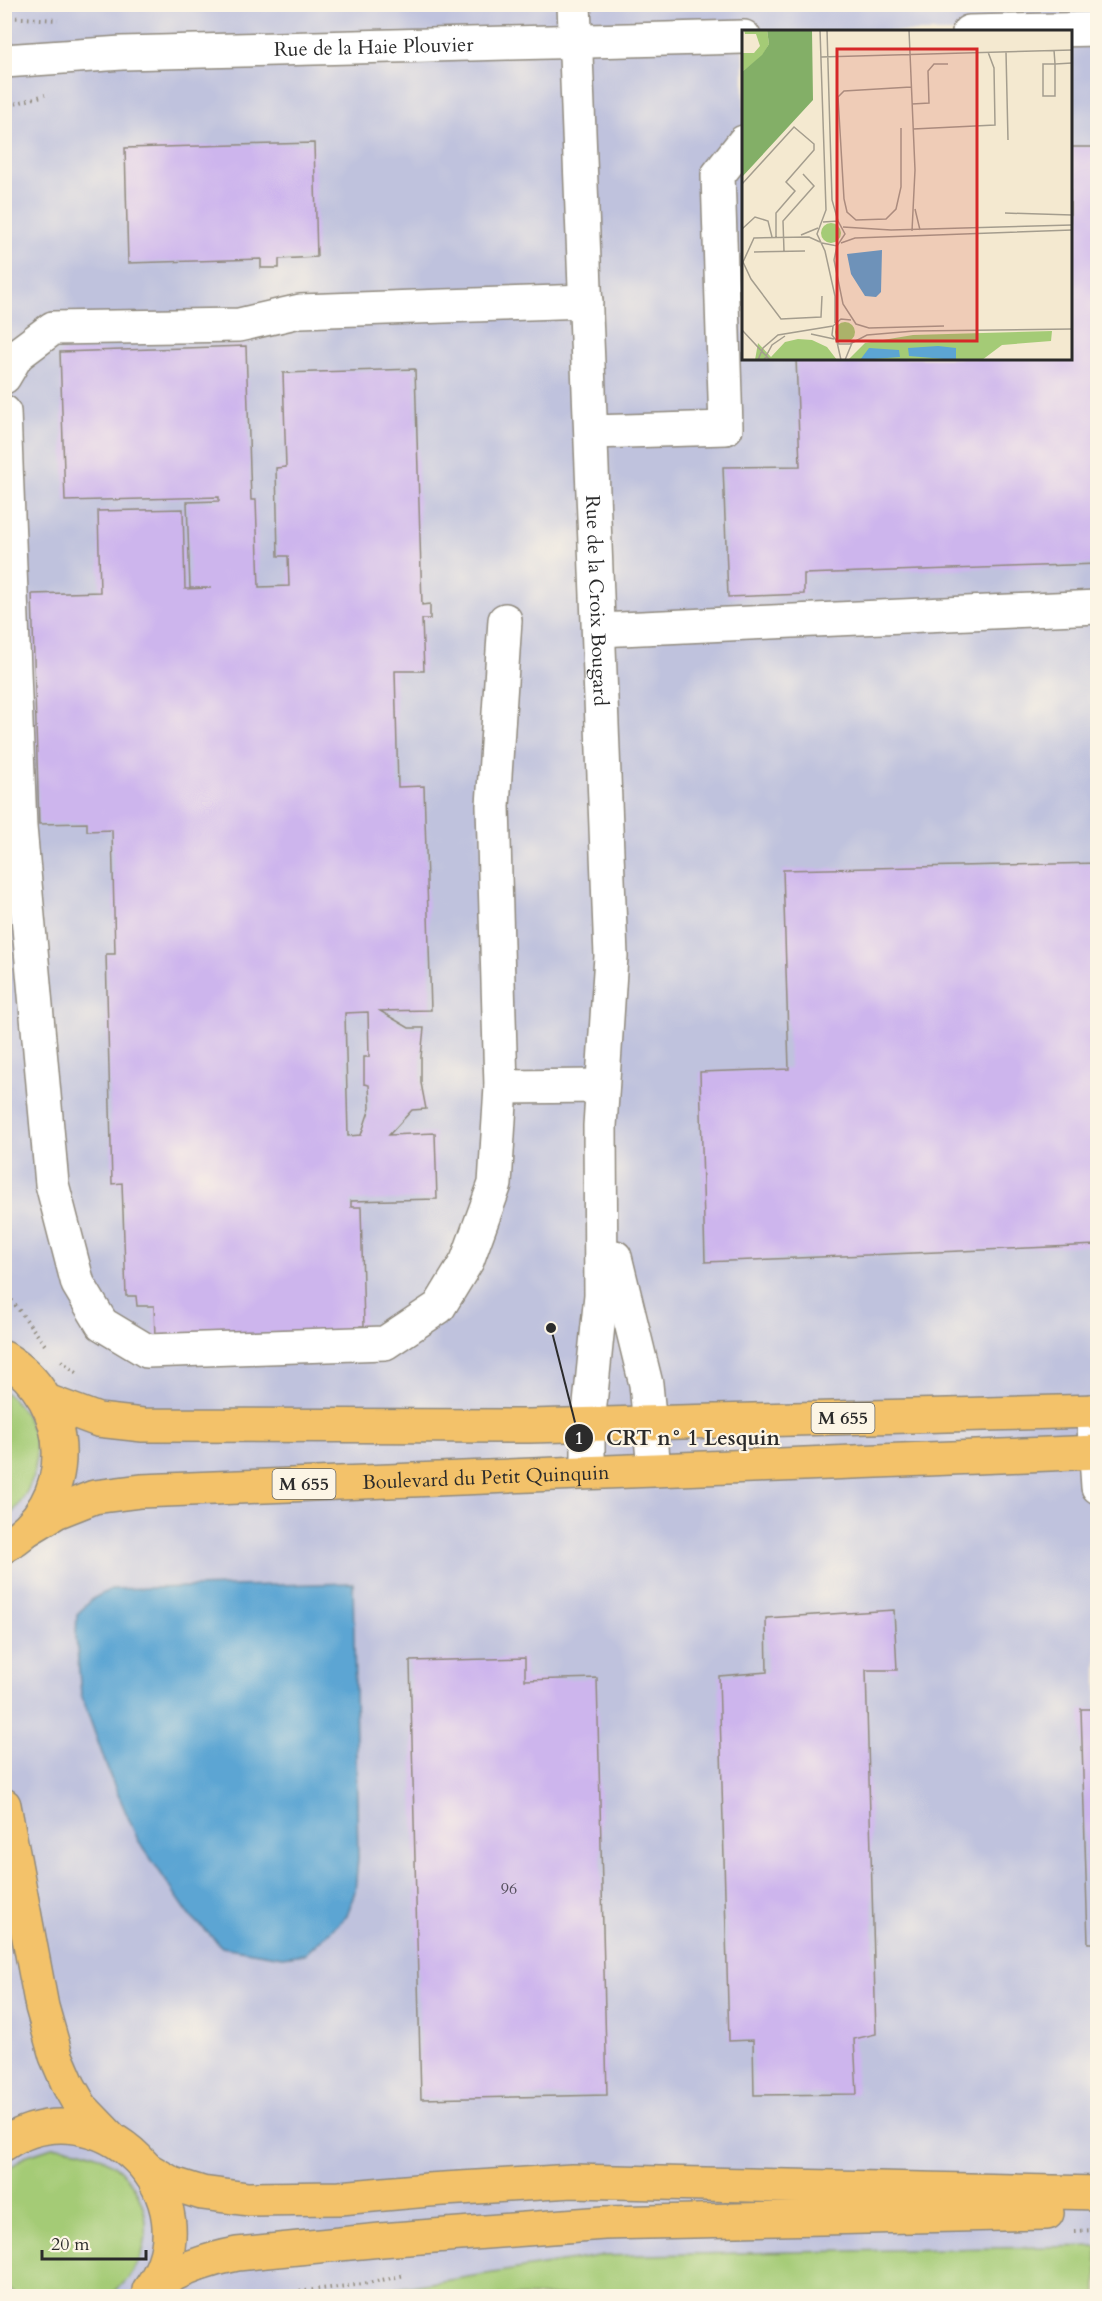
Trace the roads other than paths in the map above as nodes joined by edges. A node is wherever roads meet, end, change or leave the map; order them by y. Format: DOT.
graph roads {
  1 [pos="574,4"];
  2 [pos="1098,28"];
  3 [pos="1034,30"];
  4 [pos="742,37"];
  5 [pos="575,41"];
  6 [pos="4,61"];
  7 [pos="742,144"];
  8 [pos="586,301"];
  9 [pos="4,377"];
  10 [pos="4,412"];
  11 [pos="592,432"];
  12 [pos="1098,607"];
  13 [pos="505,620"];
  14 [pos="599,630"];
  15 [pos="602,1086"];
  16 [pos="501,1087"];
  17 [pos="602,1196"];
  18 [pos="5,1358"];
  19 [pos="47,1401"];
  20 [pos="1095,1411"];
  21 [pos="651,1423"];
  22 [pos="588,1424"];
  23 [pos="1096,1452"];
  24 [pos="654,1469"];
  25 [pos="588,1472"];
  26 [pos="1098,1487"];
  27 [pos="16,1538"];
  28 [pos="4,1805"];
  29 [pos="110,2137"];
  30 [pos="4,2144"];
  31 [pos="147,2169"];
  32 [pos="1098,2193"];
  33 [pos="1098,2211"];
  34 [pos="149,2290"];
  1 -- 5 [label="street, Rue de la Croix Bougard"];
  2 -- 3 [label="street"];
  4 -- 5 [label="street, Rue de la Haie Plouvier"];
  5 -- 6 [label="street, Rue de la Haie Plouvier"];
  5 -- 8 [label="street, Rue de la Croix Bougard"];
  7 -- 11 [label="street"];
  8 -- 9 [label="street"];
  8 -- 11 [label="street, Rue de la Croix Bougard"];
  10 -- 16 [label="street"];
  11 -- 14 [label="street, Rue de la Croix Bougard"];
  12 -- 14 [label="street"];
  13 -- 16 [label="street"];
  14 -- 15 [label="street, Rue de la Croix Bougard"];
  15 -- 16 [label="street"];
  15 -- 17 [label="street, Rue de la Croix Bougard"];
  17 -- 21 [label="street"];
  17 -- 22 [label="street"];
  18 -- 19 [label="main road"];
  19 -- 22 [label="main road, M 655"];
  19 -- 27 [label="main road"];
  20 -- 21 [label="main road, M 655"];
  20 -- 23 [label="street"];
  21 -- 22 [label="main road, M 655"];
  21 -- 24 [label="street"];
  22 -- 25 [label="street"];
  23 -- 24 [label="main road, Boulevard du Petit Quinquin / M 655"];
  23 -- 26 [label="street"];
  24 -- 25 [label="main road, Boulevard du Petit Quinquin / M 655"];
  25 -- 27 [label="main road, Boulevard du Petit Quinquin / M 655"];
  28 -- 29 [label="main road"];
  29 -- 30 [label="main road"];
  29 -- 31 [label="main road"];
  31 -- 32 [label="main road"];
  31 -- 34 [label="main road"];
  33 -- 34 [label="main road"];
}
